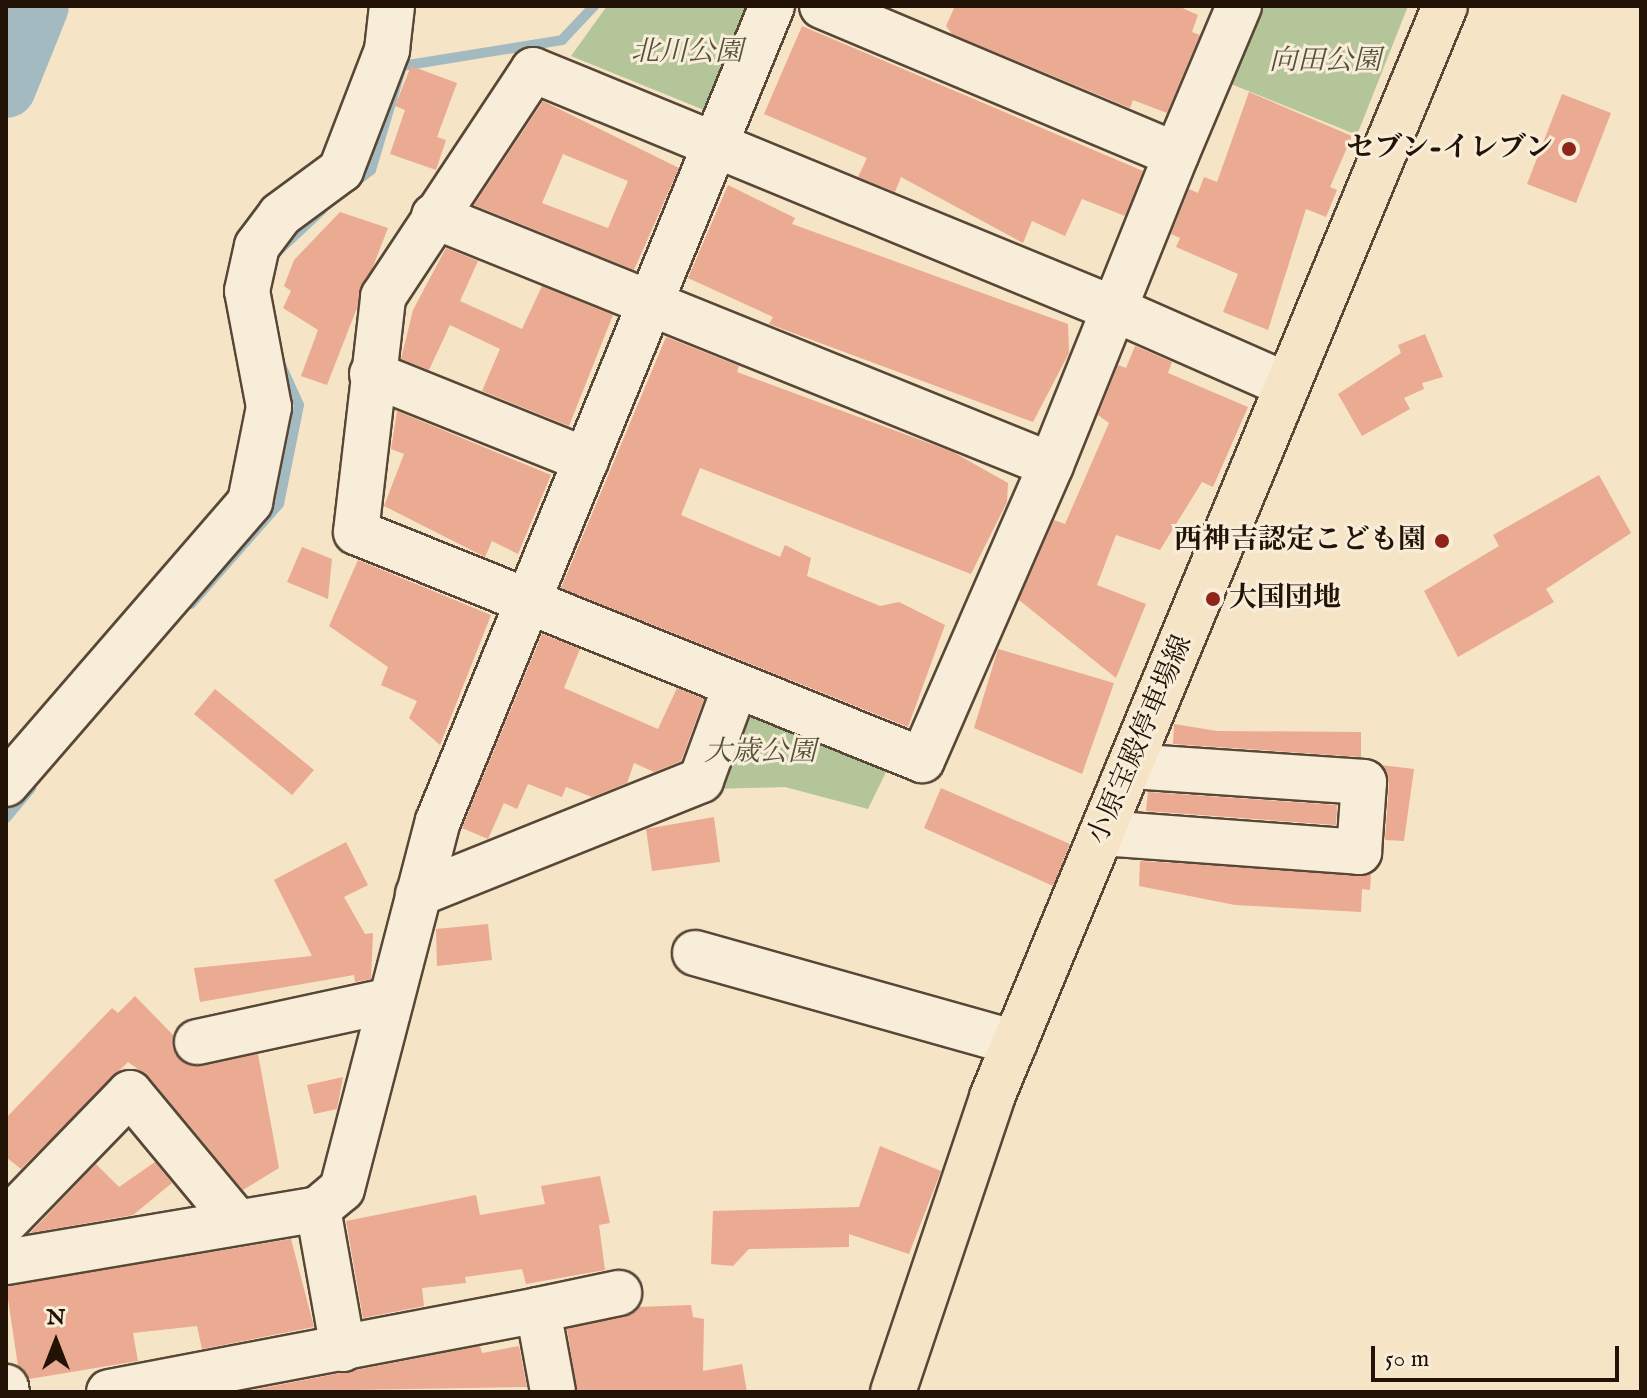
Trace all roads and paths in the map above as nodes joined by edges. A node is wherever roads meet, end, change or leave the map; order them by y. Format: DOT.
graph roads {
  1 [pos="392,6"];
  2 [pos="772,6"];
  3 [pos="822,6"];
  4 [pos="1239,6"];
  5 [pos="1445,6"];
  6 [pos="907,22"];
  7 [pos="716,144"];
  8 [pos="1176,155"];
  9 [pos="434,216"];
  10 [pos="654,304"];
  11 [pos="1114,309"];
  12 [pos="372,374"];
  13 [pos="1286,385"];
  14 [pos="586,460"];
  15 [pos="1051,465"];
  16 [pos="526,602"];
  17 [pos="735,687"];
  18 [pos="1132,766"];
  19 [pos="6,784"];
  20 [pos="1102,833"];
  21 [pos="418,894"];
  22 [pos="695,953"];
  23 [pos="391,1000"];
  24 [pos="197,1042"];
  25 [pos="1015,1043"];
  26 [pos="13,1201"];
  27 [pos="318,1209"];
  28 [pos="237,1222"];
  29 [pos="6,1262"];
  30 [pos="619,1293"];
  31 [pos="538,1310"];
  32 [pos="343,1349"];
  33 [pos="109,1392"];
  34 [pos="553,1392"];
  35 [pos="893,1392"];
  1 -- 19 [label="street"];
  2 -- 7 [label="street"];
  3 -- 6 [label="street"];
  4 -- 8 [label="street"];
  5 -- 13 [label="main road, 小原宝殿停車場線"];
  6 -- 8 [label="street"];
  7 -- 9 [label="street"];
  7 -- 10 [label="street"];
  7 -- 11 [label="street"];
  8 -- 11 [label="street"];
  9 -- 10 [label="street"];
  9 -- 12 [label="street"];
  10 -- 14 [label="street"];
  10 -- 15 [label="street"];
  11 -- 13 [label="street"];
  11 -- 15 [label="street"];
  12 -- 14 [label="street"];
  12 -- 16 [label="street"];
  13 -- 18 [label="main road, 小原宝殿停車場線"];
  14 -- 16 [label="street"];
  15 -- 17 [label="street"];
  16 -- 17 [label="street"];
  16 -- 21 [label="street"];
  17 -- 21 [label="street"];
  18 -- 20 [label="main road, 小原宝殿停車場線"];
  18 -- 20 [label="street"];
  20 -- 25 [label="main road, 小原宝殿停車場線"];
  21 -- 23 [label="street"];
  22 -- 25 [label="street"];
  23 -- 24 [label="street"];
  23 -- 27 [label="street"];
  25 -- 35 [label="main road, 小原宝殿停車場線"];
  26 -- 28 [label="street"];
  27 -- 28 [label="street"];
  27 -- 32 [label="street"];
  28 -- 29 [label="street"];
  30 -- 31 [label="street"];
  31 -- 32 [label="street"];
  31 -- 34 [label="street"];
  32 -- 33 [label="street"];
}
